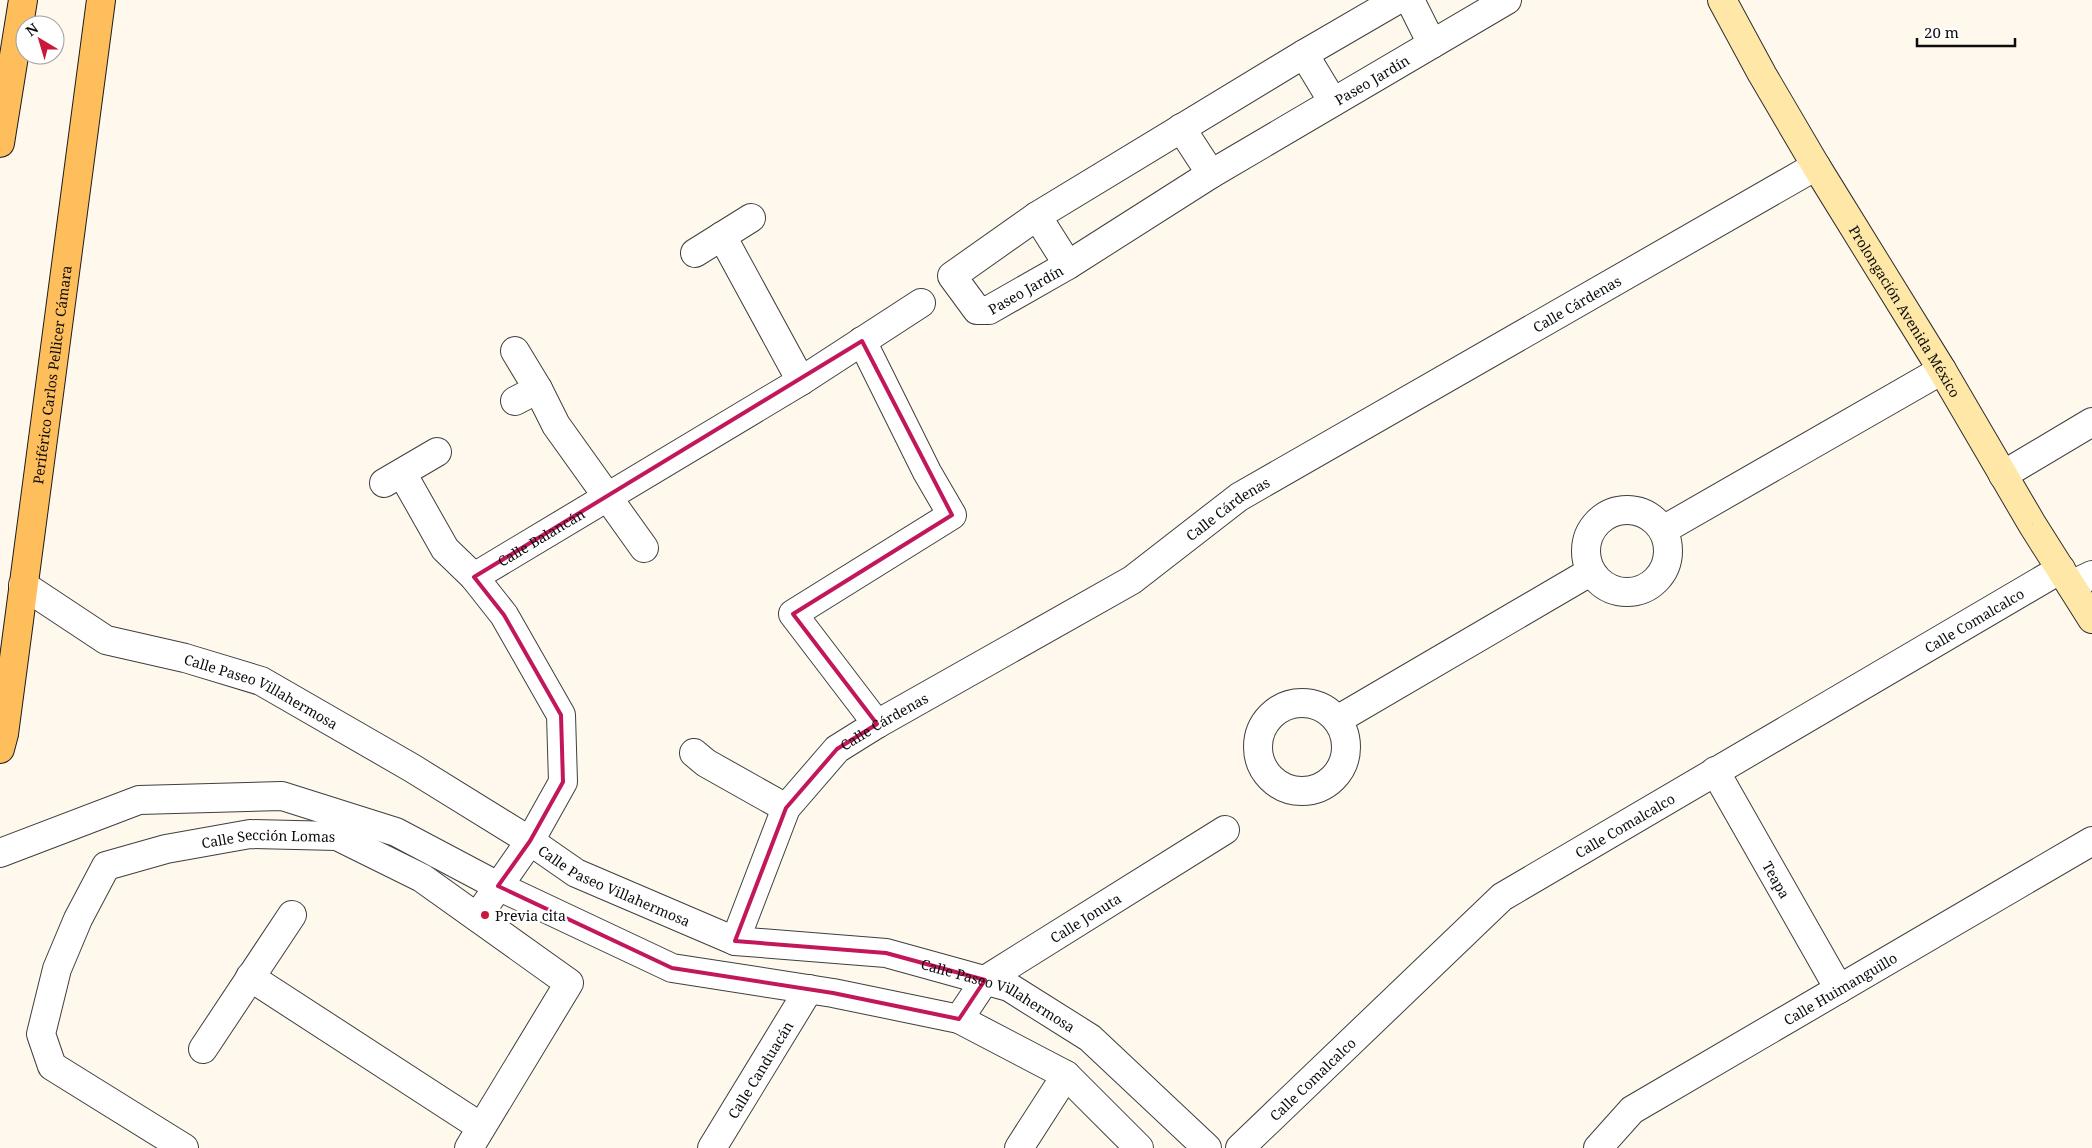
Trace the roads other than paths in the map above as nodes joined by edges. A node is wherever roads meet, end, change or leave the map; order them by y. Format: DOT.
graph roads {
  1 [pos="23,0"];
  2 [pos="101,0"];
  3 [pos="1397,0"];
  4 [pos="1410,0"];
  5 [pos="1507,0"];
  6 [pos="1722,0"];
  7 [pos="1432,44"];
  8 [pos="1304,54"];
  9 [pos="1333,102"];
  10 [pos="1181,128"];
  11 [pos="0,143"];
  12 [pos="1816,166"];
  13 [pos="1210,174"];
  14 [pos="1037,216"];
  15 [pos="751,218"];
  16 [pos="722,236"];
  17 [pos="695,253"];
  18 [pos="1068,265"];
  19 [pos="920,302"];
  20 [pos="862,341"];
  21 [pos="515,351"];
  22 [pos="1942,370"];
  23 [pos="801,381"];
  24 [pos="2092,422"];
  25 [pos="437,452"];
  26 [pos="2003,475"];
  27 [pos="608,497"];
  28 [pos="1663,530"];
  29 [pos="644,548"];
  30 [pos="1590,572"];
  31 [pos="2075,576"];
  32 [pos="474,577"];
  33 [pos="23,585"];
  34 [pos="2092,619"];
  35 [pos="1337,720"];
  36 [pos="877,724"];
  37 [pos="0,749"];
  38 [pos="694,753"];
  39 [pos="1715,771"];
  40 [pos="786,808"];
  41 [pos="1225,830"];
  42 [pos="530,841"];
  43 [pos="2092,841"];
  44 [pos="0,853"];
  45 [pos="498,886"];
  46 [pos="292,915"];
  47 [pos="477,917"];
  48 [pos="735,941"];
  49 [pos="250,977"];
  50 [pos="985,980"];
  51 [pos="809,989"];
  52 [pos="1839,989"];
  53 [pos="959,1019"];
  54 [pos="203,1049"];
  55 [pos="1066,1076"];
  56 [pos="475,1138"];
  57 [pos="184,1148"];
  58 [pos="712,1148"];
  59 [pos="1019,1148"];
  60 [pos="1139,1148"];
  61 [pos="1207,1148"];
  62 [pos="1240,1148"];
  63 [pos="1598,1148"];
  1 -- 11 [label="main road"];
  2 -- 33 [label="main road, Periférico Carlos Pellicer Cámara"];
  3 -- 8 [label="street, Paseo Jardín"];
  4 -- 7 [label="street"];
  5 -- 7 [label="street, Paseo Jardín"];
  6 -- 12 [label="main road, Prolongación Avenida México"];
  7 -- 9 [label="street, Paseo Jardín"];
  8 -- 9 [label="street"];
  8 -- 10 [label="street, Paseo Jardín"];
  9 -- 13 [label="street, Paseo Jardín"];
  10 -- 13 [label="street"];
  10 -- 14 [label="street, Paseo Jardín"];
  12 -- 22 [label="main road, Prolongación Avenida México"];
  12 -- 36 [label="street, Calle Cárdenas"];
  13 -- 18 [label="street, Paseo Jardín"];
  14 -- 18 [label="street"];
  14 -- 18 [label="street, Paseo Jardín"];
  15 -- 16 [label="street"];
  16 -- 17 [label="street"];
  16 -- 23 [label="street"];
  19 -- 20 [label="street, Calle Balancán"];
  20 -- 23 [label="street, Calle Balancán"];
  20 -- 36 [label="street"];
  21 -- 27 [label="street"];
  22 -- 26 [label="main road, Prolongación Avenida México"];
  22 -- 28 [label="street"];
  23 -- 27 [label="street, Calle Balancán"];
  24 -- 26 [label="street"];
  25 -- 32 [label="street"];
  26 -- 31 [label="main road, Prolongación Avenida México"];
  27 -- 29 [label="street"];
  27 -- 32 [label="street, Calle Balancán"];
  28 -- 30 [label="street"];
  28 -- 30 [label="street"];
  30 -- 35 [label="street"];
  31 -- 34 [label="main road, Prolongación Avenida México"];
  31 -- 39 [label="street, Calle Comalcalco"];
  32 -- 42 [label="street"];
  33 -- 37 [label="main road, Periférico Carlos Pellicer Cámara"];
  33 -- 42 [label="street, Calle Paseo Villahermosa"];
  36 -- 40 [label="street, Calle Cárdenas"];
  38 -- 40 [label="street"];
  39 -- 52 [label="street, Teapa"];
  39 -- 62 [label="street, Calle Comalcalco"];
  40 -- 48 [label="street, Calle Cárdenas"];
  41 -- 50 [label="street, Calle Jonuta"];
  42 -- 45 [label="street"];
  42 -- 48 [label="street, Calle Paseo Villahermosa"];
  43 -- 52 [label="street, Calle Huimanguillo"];
  44 -- 45 [label="street"];
  45 -- 47 [label="street"];
  45 -- 51 [label="street"];
  46 -- 49 [label="street"];
  47 -- 56 [label="street, Calle Sección Lomas"];
  47 -- 57 [label="street, Calle Sección Lomas"];
  48 -- 50 [label="street, Calle Paseo Villahermosa"];
  49 -- 54 [label="street"];
  49 -- 56 [label="street"];
  50 -- 53 [label="street, Calle Jonuta"];
  50 -- 61 [label="street, Calle Paseo Villahermosa"];
  51 -- 53 [label="street"];
  51 -- 58 [label="street, Calle Canduacán"];
  52 -- 63 [label="street, Calle Huimanguillo"];
  53 -- 55 [label="street"];
  55 -- 59 [label="street"];
  55 -- 60 [label="street"];
}
